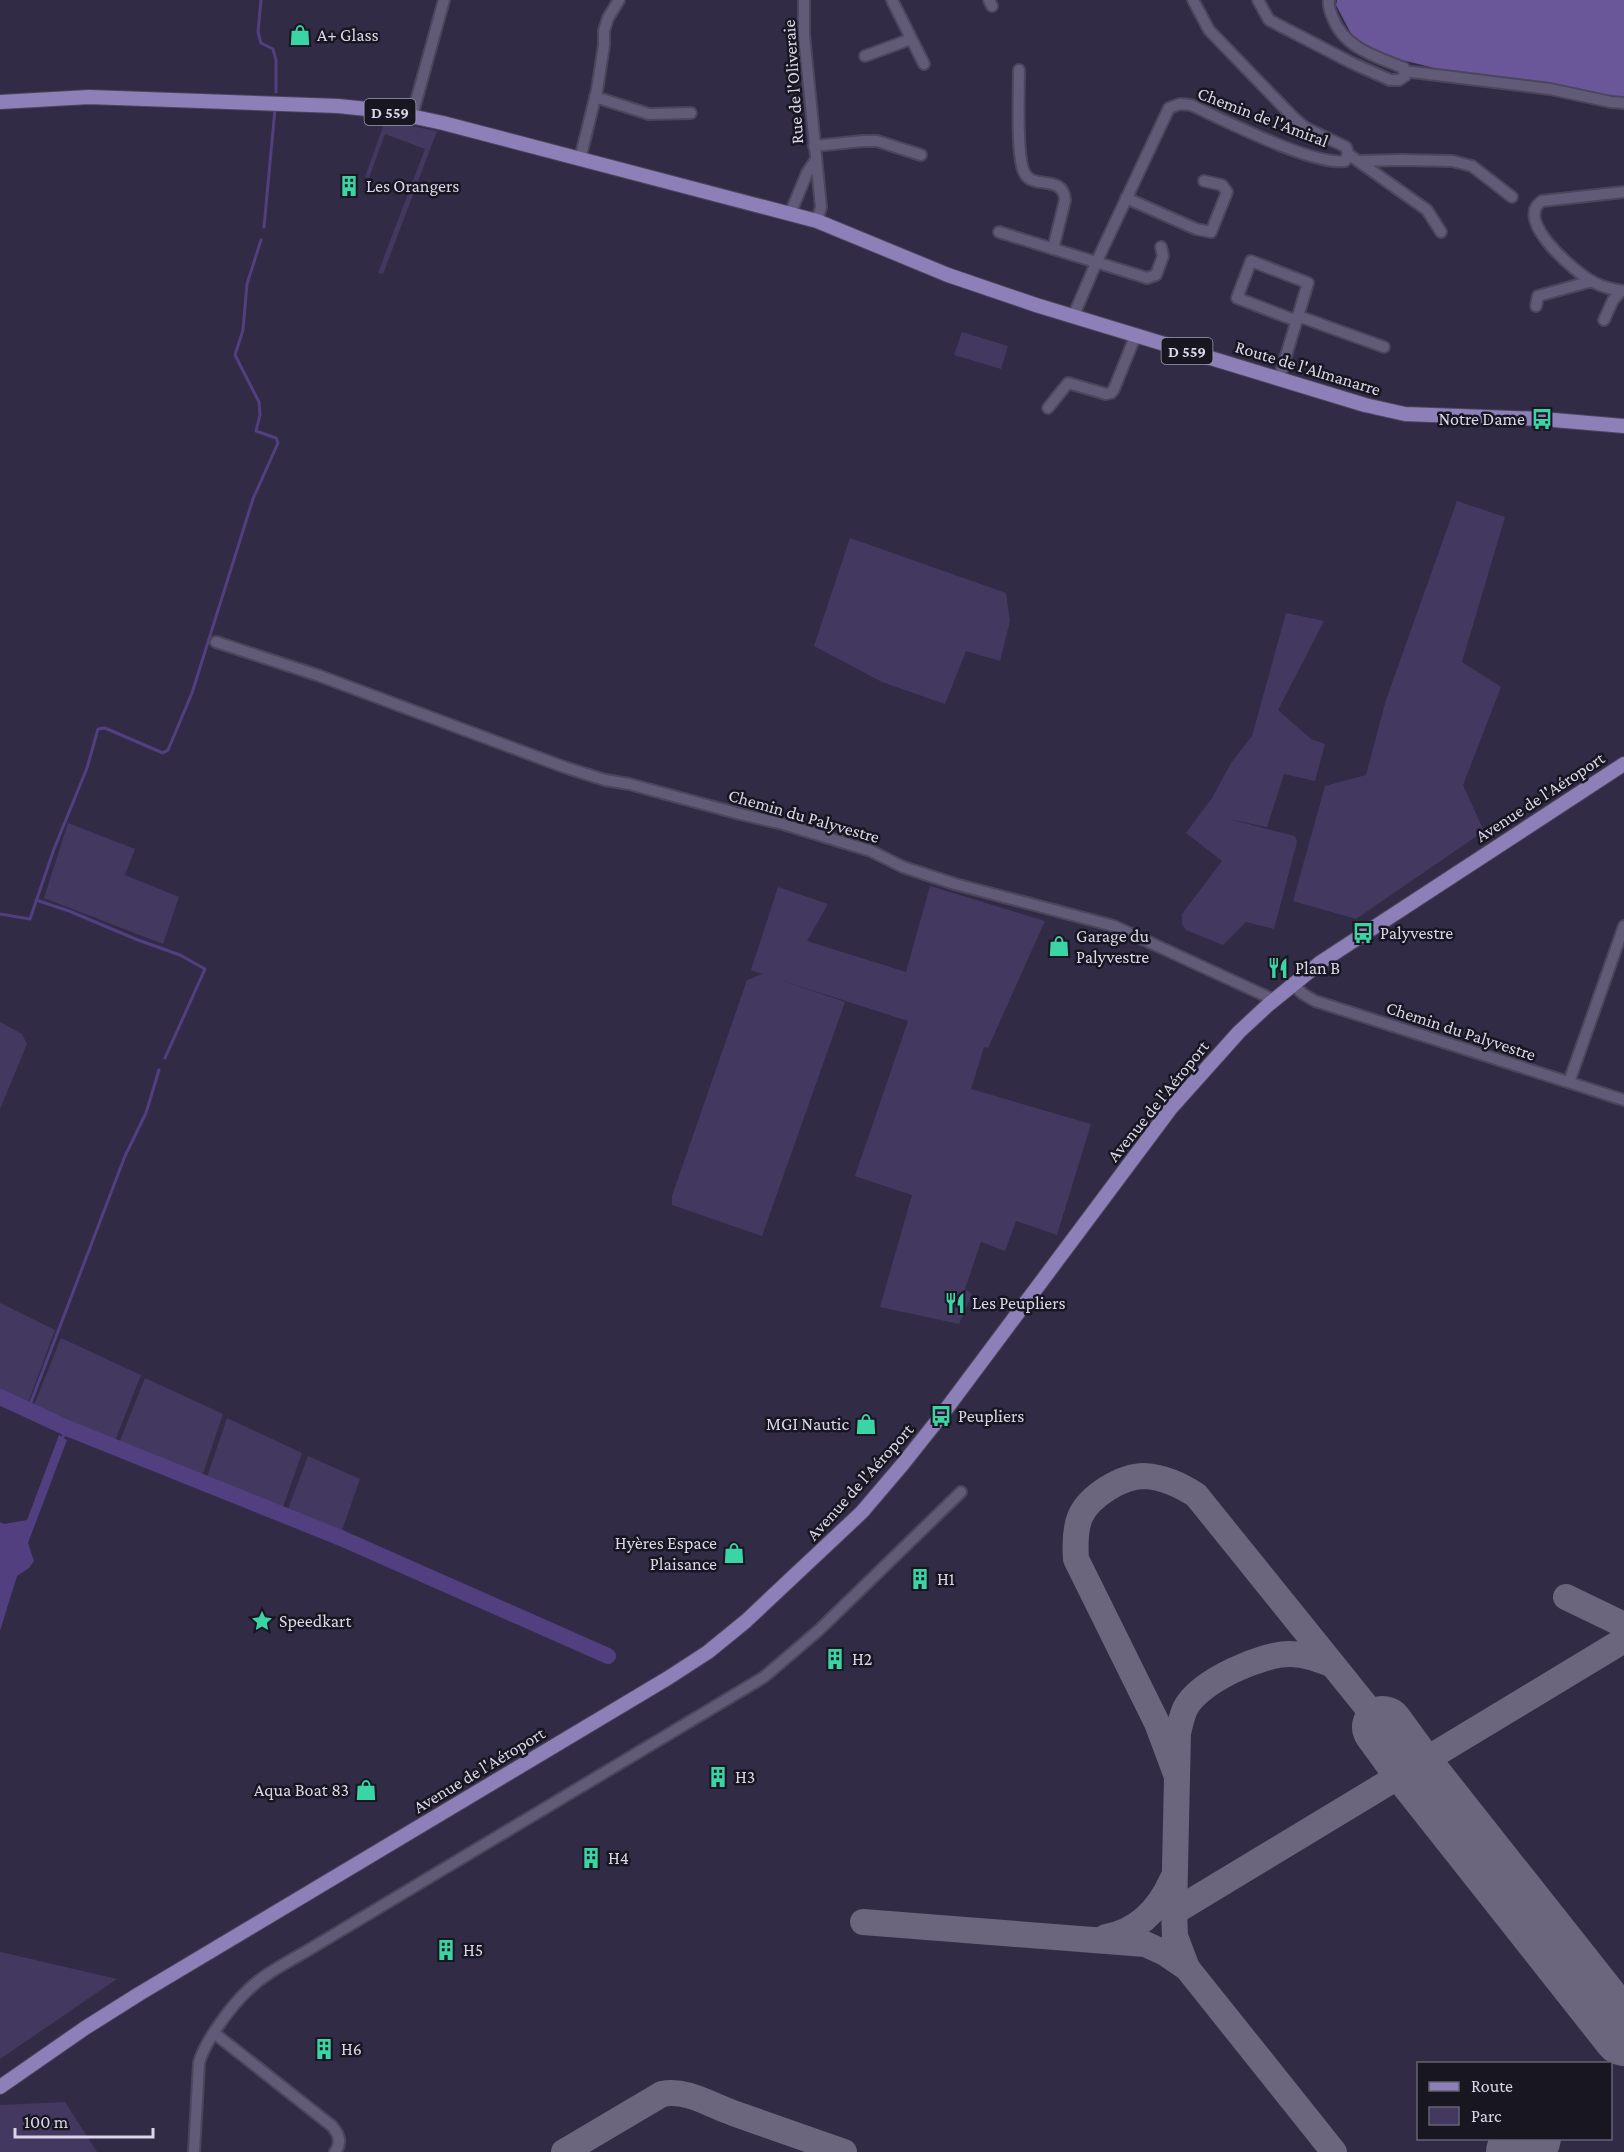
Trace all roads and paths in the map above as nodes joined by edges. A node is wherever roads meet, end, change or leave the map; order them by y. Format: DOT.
graph roads {
  1 [pos="444,0"];
  2 [pos="619,0"];
  3 [pos="804,0"];
  4 [pos="892,0"];
  5 [pos="1193,0"];
  6 [pos="1258,0"];
  7 [pos="1329,0"];
  8 [pos="910,39"];
  9 [pos="865,56"];
  10 [pos="924,64"];
  11 [pos="1019,70"];
  12 [pos="1404,71"];
  13 [pos="595,97"];
  14 [pos="0,102"];
  15 [pos="1624,102"];
  16 [pos="691,113"];
  17 [pos="412,116"];
  18 [pos="814,146"];
  19 [pos="1348,154"];
  20 [pos="921,155"];
  21 [pos="580,159"];
  22 [pos="815,161"];
  23 [pos="1358,161"];
  24 [pos="1204,181"];
  25 [pos="1624,192"];
  26 [pos="1512,197"];
  27 [pos="1126,198"];
  28 [pos="790,214"];
  29 [pos="817,221"];
  30 [pos="999,231"];
  31 [pos="1441,232"];
  32 [pos="1161,247"];
  33 [pos="1053,249"];
  34 [pos="1096,263"];
  35 [pos="1592,281"];
  36 [pos="1623,291"];
  37 [pos="1536,306"];
  38 [pos="1073,317"];
  39 [pos="1298,318"];
  40 [pos="1604,320"];
  41 [pos="1135,337"];
  42 [pos="1384,347"];
  43 [pos="1279,379"];
  44 [pos="1048,408"];
  45 [pos="1624,422"];
  46 [pos="216,642"];
  47 [pos="1624,764"];
  48 [pos="1624,926"];
  49 [pos="1293,985"];
  50 [pos="1272,1001"];
  51 [pos="1569,1082"];
  52 [pos="1624,1100"];
  53 [pos="961,1492"];
  54 [pos="214,2033"];
  55 [pos="0,2087"];
  56 [pos="340,2150"];
  57 [pos="194,2152"];
  1 -- 17 [label="street"];
  2 -- 13 [label="street"];
  3 -- 18 [label="street, Rue de l'Oliveraie"];
  4 -- 8 [label="street"];
  5 -- 19 [label="street, Chemin de l'Amiral"];
  6 -- 12 [label="street"];
  7 -- 12 [label="street"];
  8 -- 9 [label="street"];
  8 -- 10 [label="street"];
  11 -- 33 [label="street"];
  12 -- 15 [label="street"];
  13 -- 16 [label="street"];
  13 -- 21 [label="street"];
  14 -- 17 [label="main road, D 559"];
  17 -- 21 [label="main road, D 559"];
  18 -- 20 [label="street"];
  18 -- 22 [label="street, Rue de l'Oliveraie"];
  19 -- 23 [label="street"];
  19 -- 27 [label="street, Chemin de l'Amiral"];
  21 -- 28 [label="main road, D 559"];
  22 -- 28 [label="street, Rue de l'Oliveraie"];
  22 -- 29 [label="street, Rue de l'Oliveraie"];
  23 -- 26 [label="street"];
  23 -- 31 [label="street"];
  24 -- 27 [label="street"];
  25 -- 35 [label="street"];
  27 -- 34 [label="street, Chemin de l'Amiral"];
  28 -- 29 [label="main road, Route de l'Almanarre / D 559"];
  29 -- 38 [label="main road, Route de l'Almanarre / D 559"];
  30 -- 33 [label="street"];
  32 -- 34 [label="street"];
  33 -- 34 [label="street"];
  34 -- 38 [label="street, Chemin de l'Amiral"];
  35 -- 36 [label="street"];
  35 -- 37 [label="street"];
  36 -- 40 [label="street"];
  38 -- 41 [label="main road, Route de l'Almanarre / D 559"];
  39 -- 39 [label="street"];
  39 -- 42 [label="street"];
  39 -- 43 [label="street"];
  41 -- 43 [label="main road, Route de l'Almanarre / D 559"];
  41 -- 44 [label="street"];
  43 -- 45 [label="main road, Route de l'Almanarre / D 559"];
  46 -- 50 [label="street, Chemin du Palyvestre"];
  47 -- 49 [label="main road, Avenue de l'Aéroport"];
  48 -- 51 [label="street"];
  49 -- 50 [label="main road, Avenue de l'Aéroport"];
  49 -- 51 [label="street, Chemin du Palyvestre"];
  50 -- 55 [label="main road, Avenue de l'Aéroport"];
  51 -- 52 [label="street, Chemin du Palyvestre"];
  53 -- 54 [label="street"];
  54 -- 56 [label="street"];
  54 -- 57 [label="street"];
}
